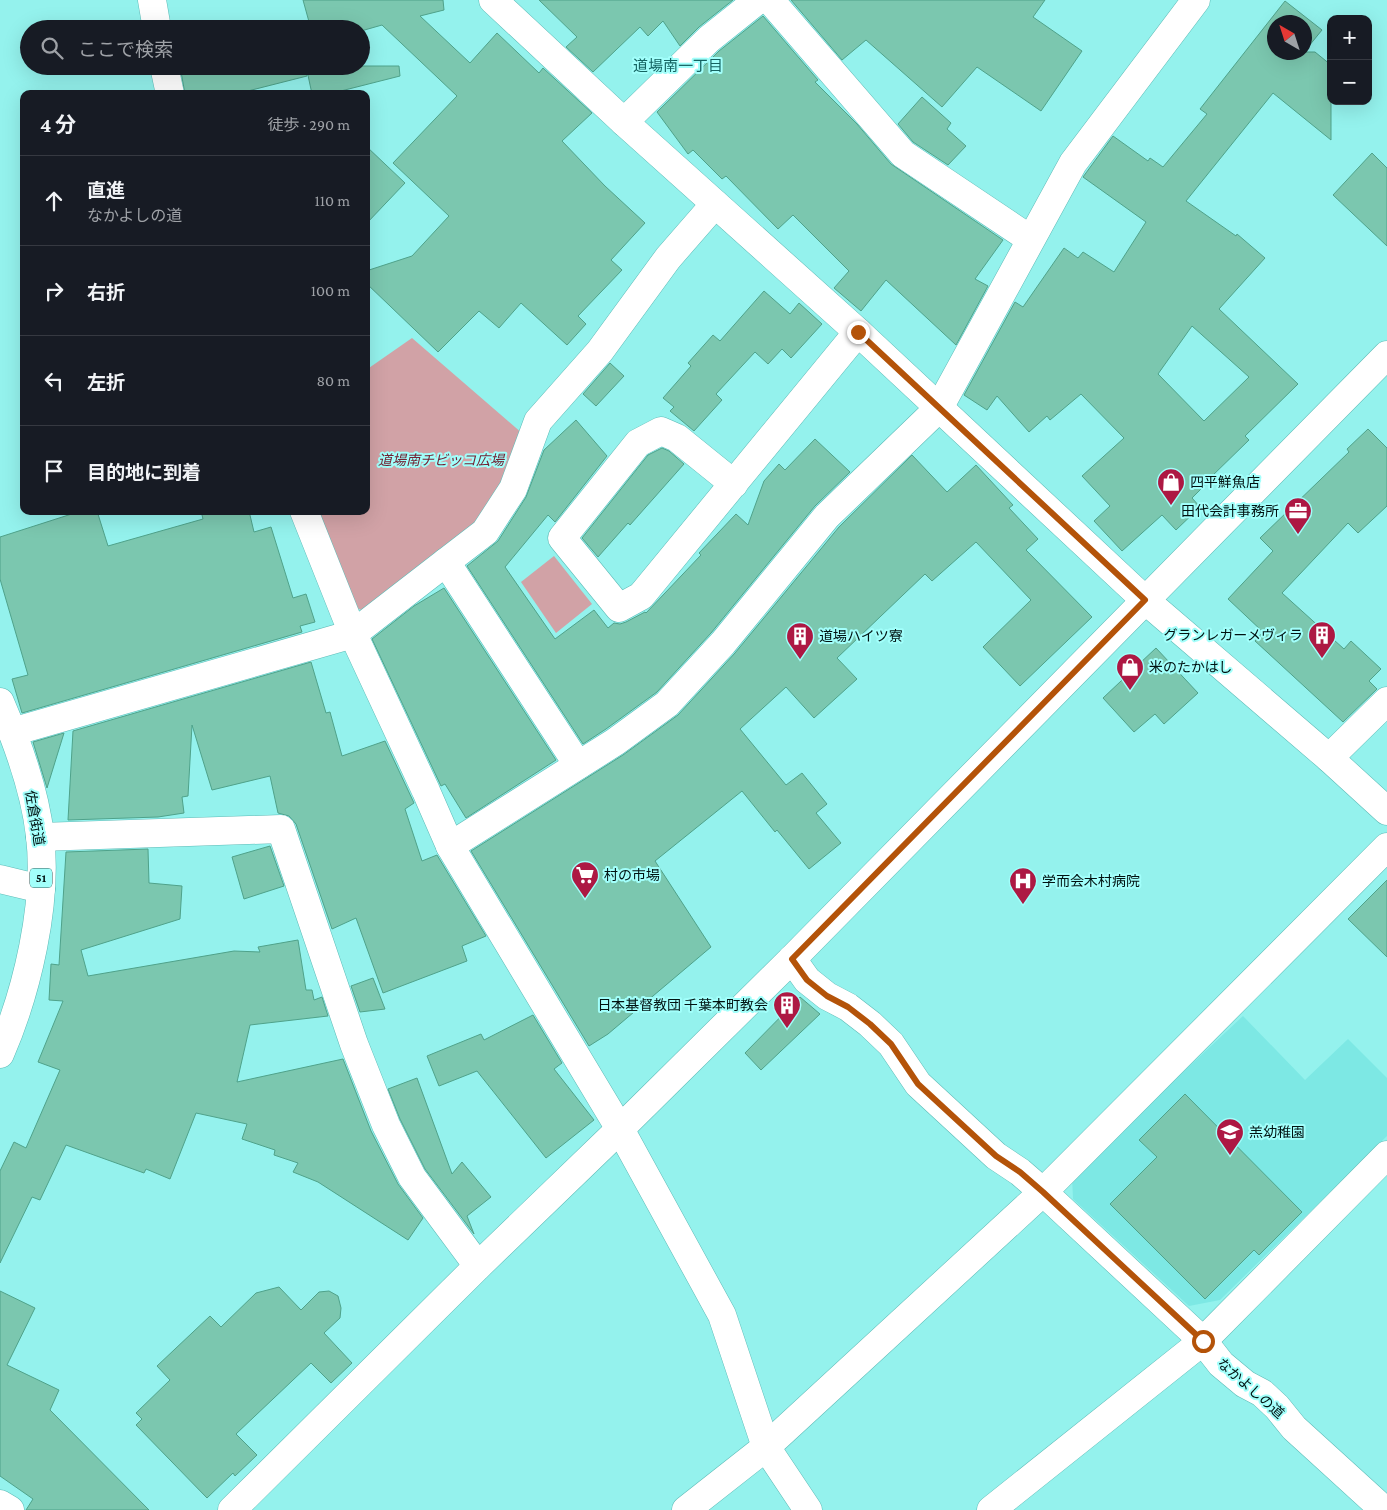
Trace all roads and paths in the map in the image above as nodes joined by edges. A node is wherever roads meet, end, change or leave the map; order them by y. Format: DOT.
graph roads {
  1 [pos="152,0"];
  2 [pos="493,0"];
  3 [pos="758,0"];
  4 [pos="770,0"];
  5 [pos="1196,0"];
  6 [pos="155,20"];
  7 [pos="166,75"];
  8 [pos="169,90"];
  9 [pos="624,122"];
  10 [pos="715,204"];
  11 [pos="1030,239"];
  12 [pos="858,332"];
  13 [pos="1387,355"];
  14 [pos="939,408"];
  15 [pos="734,484"];
  16 [pos="306,515"];
  17 [pos="446,562"];
  18 [pos="1145,600"];
  19 [pos="353,634"];
  20 [pos="1387,701"];
  21 [pos="0,702"];
  22 [pos="12,732"];
  23 [pos="1329,758"];
  24 [pos="578,765"];
  25 [pos="1387,811"];
  26 [pos="40,836"];
  27 [pos="450,846"];
  28 [pos="1387,848"];
  29 [pos="0,879"];
  30 [pos="41,889"];
  31 [pos="792,959"];
  32 [pos="0,1054"];
  33 [pos="620,1129"];
  34 [pos="1387,1155"];
  35 [pos="1043,1192"];
  36 [pos="478,1266"];
  37 [pos="1203,1341"];
  38 [pos="766,1448"];
  39 [pos="0,1504"];
  40 [pos="10,1510"];
  41 [pos="232,1510"];
  42 [pos="686,1510"];
  43 [pos="808,1510"];
  44 [pos="991,1510"];
  45 [pos="1384,1510"];
  1 -- 6 [label="main road"];
  2 -- 9 [label="main road"];
  3 -- 9 [label="main road"];
  4 -- 11 [label="main road"];
  5 -- 11 [label="main road"];
  7 -- 8 [label="main road"];
  9 -- 10 [label="main road"];
  10 -- 12 [label="main road"];
  10 -- 17 [label="main road"];
  11 -- 14 [label="main road"];
  12 -- 14 [label="main road"];
  12 -- 15 [label="main road"];
  13 -- 18 [label="main road"];
  14 -- 18 [label="main road"];
  14 -- 24 [label="main road"];
  15 -- 15 [label="main road"];
  16 -- 19 [label="main road"];
  17 -- 19 [label="main road"];
  17 -- 24 [label="main road"];
  18 -- 23 [label="main road"];
  18 -- 31 [label="main road"];
  19 -- 22 [label="main road"];
  19 -- 27 [label="main road"];
  20 -- 23 [label="main road"];
  21 -- 22 [label="main road, 佐倉街道 / 51"];
  22 -- 26 [label="main road, 佐倉街道 / 51"];
  23 -- 25 [label="main road"];
  24 -- 27 [label="main road"];
  26 -- 30 [label="main road, 佐倉街道 / 51"];
  26 -- 36 [label="main road"];
  27 -- 33 [label="main road"];
  28 -- 35 [label="main road"];
  29 -- 30 [label="main road"];
  30 -- 32 [label="main road, 佐倉街道 / 51"];
  31 -- 33 [label="main road"];
  31 -- 35 [label="main road, なかよしの道"];
  33 -- 36 [label="main road"];
  33 -- 38 [label="main road"];
  34 -- 37 [label="main road"];
  35 -- 37 [label="main road, なかよしの道"];
  35 -- 38 [label="main road"];
  36 -- 41 [label="main road"];
  37 -- 44 [label="main road"];
  37 -- 45 [label="main road, なかよしの道"];
  38 -- 42 [label="main road"];
  38 -- 43 [label="main road"];
  39 -- 40 [label="main road"];
}
